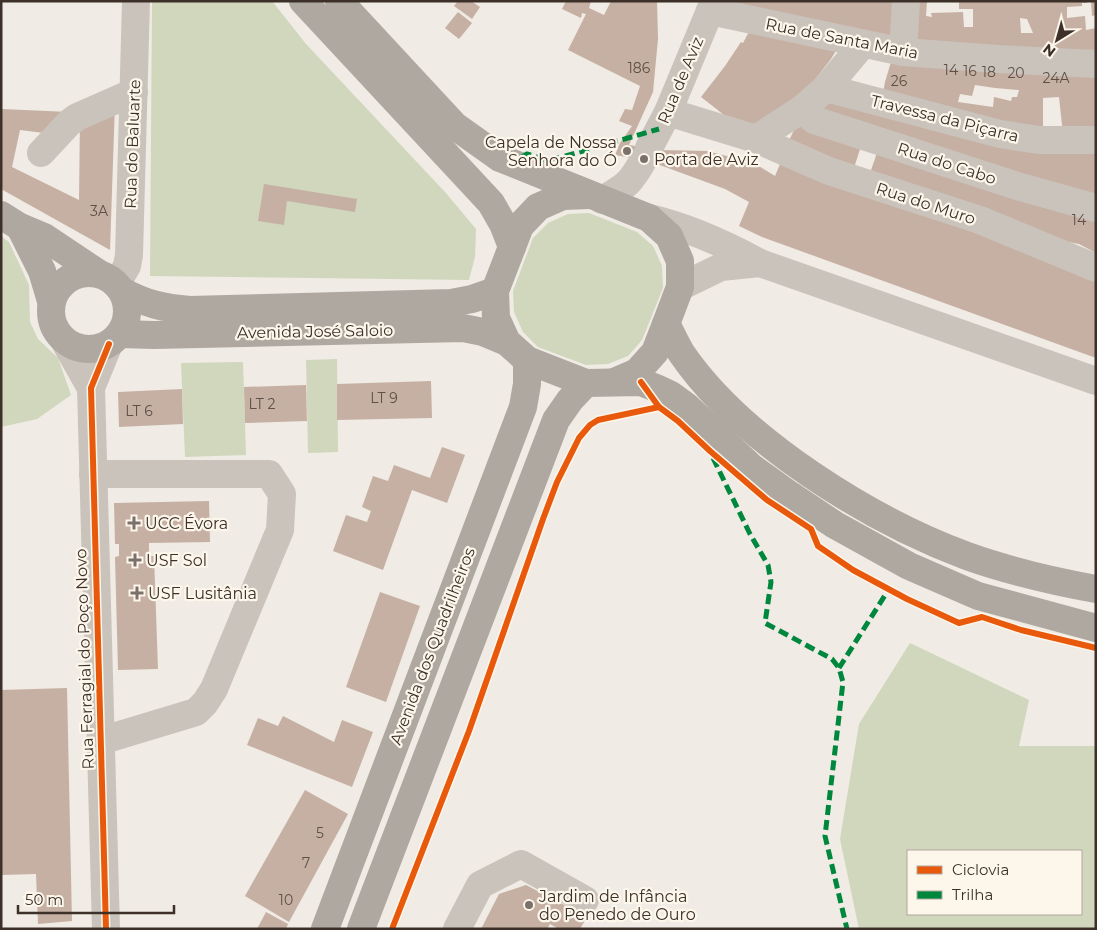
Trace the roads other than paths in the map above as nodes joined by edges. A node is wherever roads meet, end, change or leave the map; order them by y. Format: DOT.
graph roads {
  1 [pos="136,1"];
  2 [pos="303,1"];
  3 [pos="339,1"];
  4 [pos="906,1"];
  5 [pos="708,4"];
  6 [pos="864,44"];
  7 [pos="903,52"];
  8 [pos="1096,64"];
  9 [pos="826,88"];
  10 [pos="134,92"];
  11 [pos="802,110"];
  12 [pos="668,112"];
  13 [pos="756,139"];
  14 [pos="1096,140"];
  15 [pos="41,153"];
  16 [pos="596,197"];
  17 [pos="1096,208"];
  18 [pos="649,218"];
  19 [pos="11,221"];
  20 [pos="512,248"];
  21 [pos="760,263"];
  22 [pos="1096,268"];
  23 [pos="112,282"];
  24 [pos="680,287"];
  25 [pos="495,291"];
  26 [pos="51,301"];
  27 [pos="666,324"];
  28 [pos="114,339"];
  29 [pos="65,342"];
  30 [pos="517,351"];
  31 [pos="1096,381"];
  32 [pos="600,383"];
  33 [pos="92,388"];
  34 [pos="93,474"];
  35 [pos="1096,589"];
  36 [pos="1089,626"];
  37 [pos="100,741"];
  38 [pos="585,900"];
  39 [pos="106,929"];
  40 [pos="324,929"];
  41 [pos="361,929"];
  42 [pos="457,929"];
  1 -- 10 [label="street, Rua do Baluarte"];
  2 -- 20 [label="main road"];
  3 -- 16 [label="main road"];
  4 -- 7 [label="street"];
  5 -- 6 [label="street, Rua de Santa Maria"];
  5 -- 12 [label="street, Rua de Aviz"];
  6 -- 7 [label="street, Rua de Santa Maria"];
  6 -- 9 [label="street"];
  7 -- 8 [label="street, Rua de Santa Maria"];
  9 -- 11 [label="street"];
  9 -- 14 [label="street, Travessa da Piçarra"];
  10 -- 15 [label="street"];
  10 -- 23 [label="street, Rua do Baluarte"];
  11 -- 13 [label="street"];
  11 -- 17 [label="street, Rua do Cabo"];
  12 -- 13 [label="street, Rua do Muro"];
  12 -- 16 [label="street, Rua de Aviz"];
  13 -- 22 [label="street, Rua do Muro"];
  16 -- 18 [label="main road"];
  16 -- 20 [label="main road"];
  18 -- 21 [label="street"];
  18 -- 24 [label="main road"];
  19 -- 23 [label="main road, Avenida José Saloio"];
  19 -- 26 [label="main road"];
  20 -- 25 [label="main road"];
  21 -- 24 [label="street"];
  21 -- 31 [label="street"];
  23 -- 25 [label="main road, Avenida José Saloio"];
  23 -- 26 [label="main road"];
  23 -- 28 [label="main road"];
  24 -- 27 [label="main road"];
  25 -- 30 [label="main road"];
  26 -- 29 [label="main road"];
  27 -- 32 [label="main road"];
  27 -- 35 [label="main road"];
  28 -- 29 [label="main road"];
  28 -- 30 [label="main road, Avenida José Saloio"];
  28 -- 33 [label="street"];
  29 -- 33 [label="street"];
  30 -- 32 [label="main road, Avenida José Saloio"];
  30 -- 40 [label="main road, Avenida dos Quadrilheiros"];
  32 -- 36 [label="main road"];
  32 -- 41 [label="main road"];
  33 -- 34 [label="street, Rua Ferragial do Poço Novo"];
  34 -- 37 [label="street, Rua Ferragial do Poço Novo"];
  34 -- 37 [label="street"];
  37 -- 39 [label="street, Rua Ferragial do Poço Novo"];
  38 -- 42 [label="street"];
}
